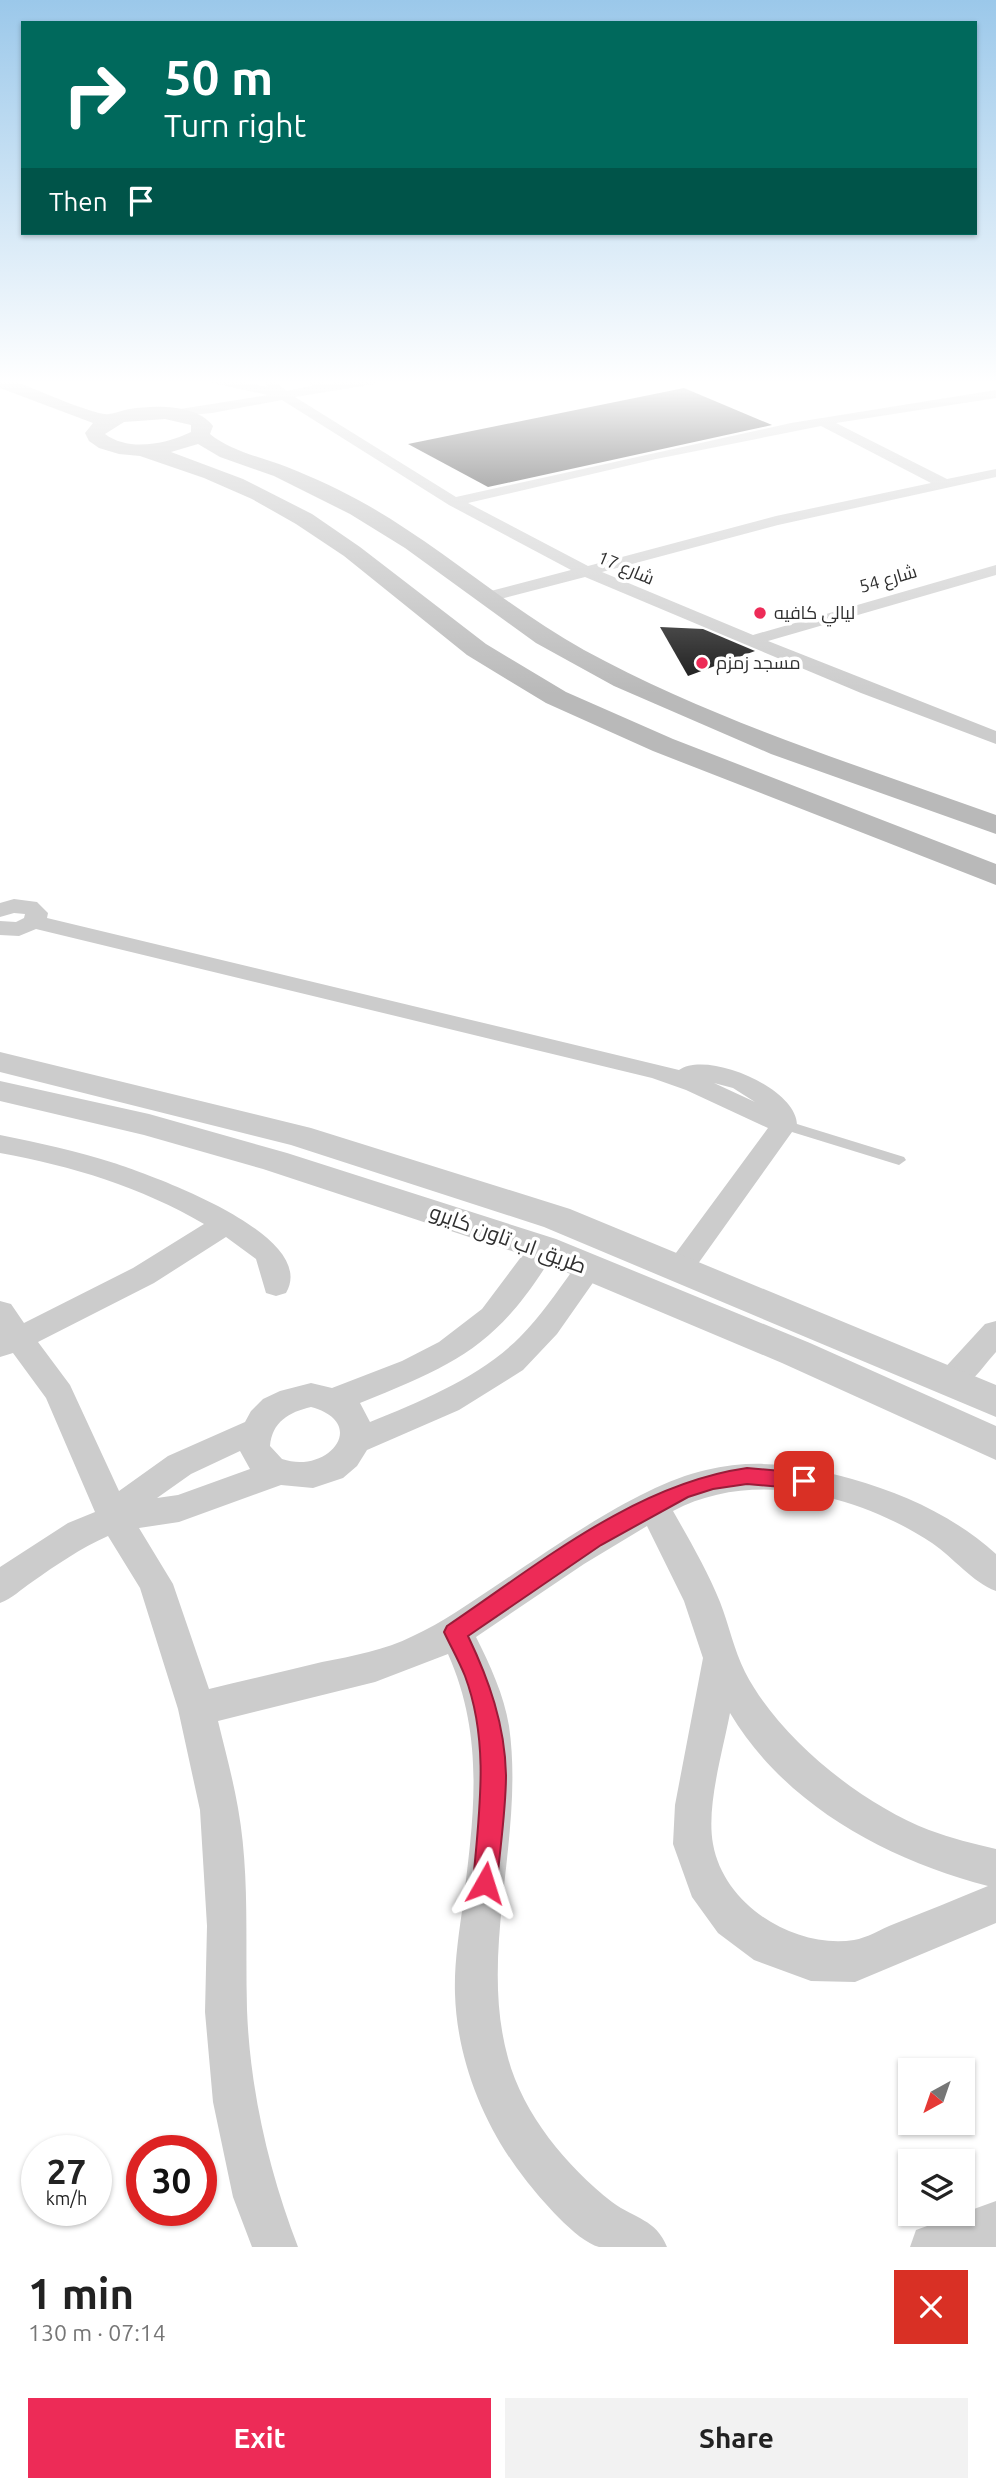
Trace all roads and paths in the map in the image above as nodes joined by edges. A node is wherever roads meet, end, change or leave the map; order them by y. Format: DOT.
graph roads {
  1 [pos="236,485"];
  2 [pos="309,485"];
  3 [pos="427,485"];
  4 [pos="526,485"];
  5 [pos="935,485"];
  6 [pos="454,502"];
  7 [pos="996,570"];
  8 [pos="584,571"];
  9 [pos="489,597"];
  10 [pos="751,641"];
  11 [pos="996,738"];
  12 [pos="996,825"];
  13 [pos="996,875"];
  14 [pos="0,924"];
  15 [pos="0,1062"];
  16 [pos="0,1091"];
  17 [pos="784,1125"];
  18 [pos="0,1144"];
  19 [pos="900,1160"];
  20 [pos="224,1224"];
  21 [pos="544,1248"];
  22 [pos="590,1267"];
  23 [pos="680,1268"];
  24 [pos="276,1286"];
  25 [pos="0,1312"];
  26 [pos="996,1332"];
  27 [pos="10,1342"];
  28 [pos="951,1381"];
  29 [pos="335,1400"];
  30 [pos="996,1402"];
  31 [pos="255,1431"];
  32 [pos="356,1441"];
  33 [pos="996,1444"];
  34 [pos="280,1472"];
  35 [pos="653,1506"];
  36 [pos="115,1518"];
  37 [pos="996,1576"];
  38 [pos="0,1588"];
  39 [pos="455,1632"];
  40 [pos="721,1659"];
  41 [pos="197,1709"];
  42 [pos="996,1869"];
  43 [pos="996,1903"];
  44 [pos="996,2224"];
  45 [pos="275,2247"];
  46 [pos="644,2247"];
  47 [pos="933,2247"];
  1 -- 13 [label="main road"];
  2 -- 9 [label="main road"];
  3 -- 6 [label="street, شارع 17"];
  4 -- 6 [label="street"];
  5 -- 8 [label="street"];
  6 -- 8 [label="street, شارع 17"];
  7 -- 10 [label="street, شارع 54"];
  8 -- 9 [label="street"];
  8 -- 10 [label="street, شارع 17"];
  9 -- 12 [label="main road"];
  10 -- 11 [label="street, شارع 17"];
  14 -- 17 [label="street"];
  15 -- 23 [label="street, طريق اب تاون كايرو"];
  16 -- 21 [label="street, طريق اب تاون كايرو"];
  17 -- 19 [label="lane"];
  17 -- 23 [label="street"];
  18 -- 20 [label="street"];
  20 -- 24 [label="street"];
  20 -- 27 [label="street"];
  21 -- 22 [label="street, طريق اب تاون كايرو"];
  21 -- 23 [label="street"];
  21 -- 29 [label="street"];
  22 -- 32 [label="street"];
  22 -- 33 [label="street, طريق اب تاون كايرو"];
  23 -- 28 [label="street, طريق اب تاون كايرو"];
  25 -- 27 [label="street"];
  26 -- 28 [label="street"];
  27 -- 36 [label="street"];
  28 -- 30 [label="street, طريق اب تاون كايرو"];
  29 -- 31 [label="street"];
  29 -- 32 [label="street"];
  31 -- 34 [label="street"];
  31 -- 36 [label="street"];
  32 -- 34 [label="street"];
  34 -- 36 [label="street"];
  35 -- 37 [label="street"];
  35 -- 39 [label="street"];
  35 -- 40 [label="street"];
  36 -- 38 [label="street"];
  36 -- 41 [label="street"];
  39 -- 41 [label="street"];
  39 -- 46 [label="street"];
  40 -- 42 [label="street"];
  40 -- 43 [label="street"];
  41 -- 45 [label="street"];
  44 -- 47 [label="street"];
}
